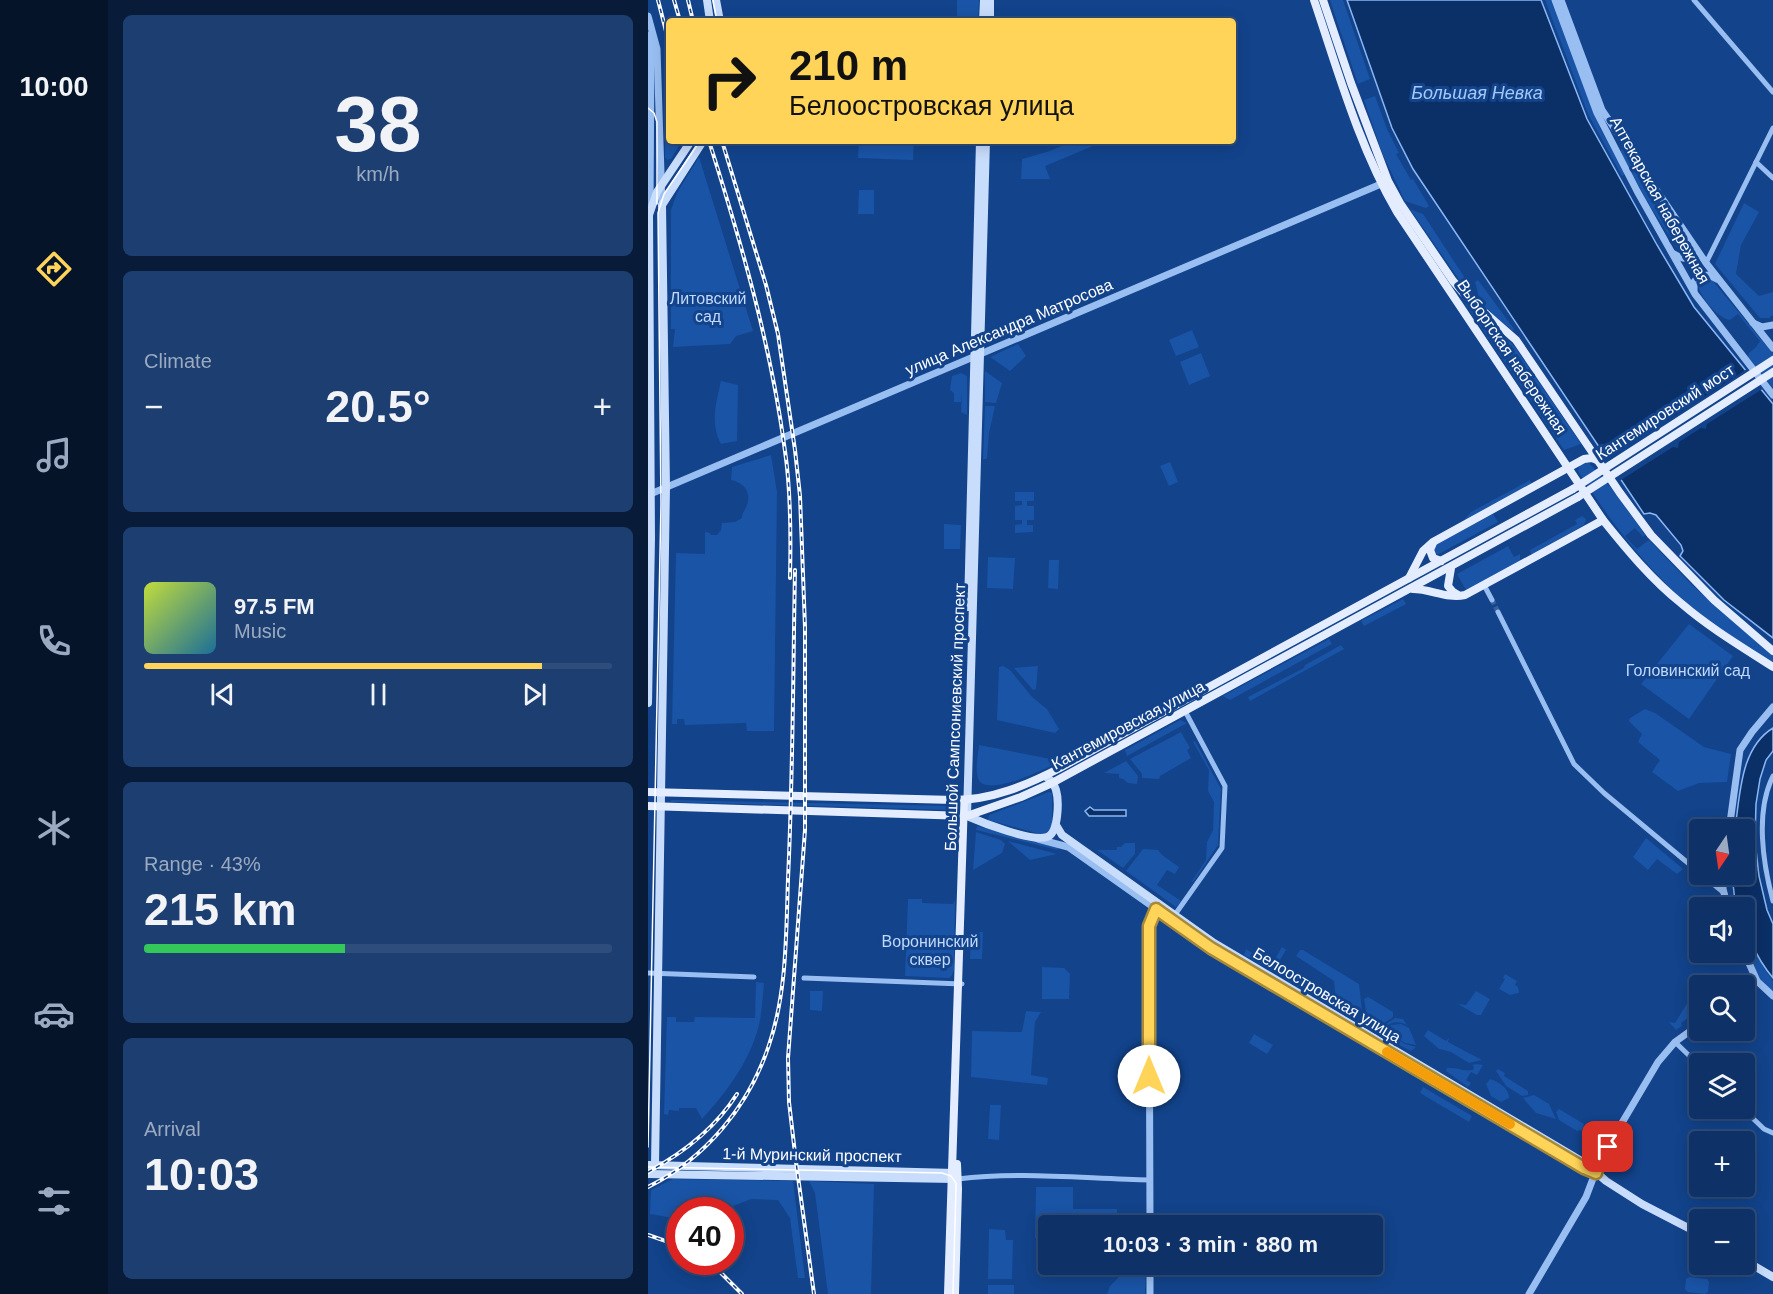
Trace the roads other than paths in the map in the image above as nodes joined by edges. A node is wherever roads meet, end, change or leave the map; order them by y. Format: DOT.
graph roads {
  1 [pos="706,0"];
  2 [pos="716,0"];
  3 [pos="984,0"];
  4 [pos="990,0"];
  5 [pos="1314,0"];
  6 [pos="1323,0"];
  7 [pos="1555,0"];
  8 [pos="1560,0"];
  9 [pos="1694,0"];
  10 [pos="648,16"];
  11 [pos="710,18"];
  12 [pos="719,18"];
  13 [pos="983,18"];
  14 [pos="990,18"];
  15 [pos="648,35"];
  16 [pos="1773,92"];
  17 [pos="659,107"];
  18 [pos="666,107"];
  19 [pos="649,108"];
  20 [pos="1773,128"];
  21 [pos="660,140"];
  22 [pos="649,141"];
  23 [pos="689,144"];
  24 [pos="701,144"];
  25 [pos="980,144"];
  26 [pos="986,144"];
  27 [pos="1626,145"];
  28 [pos="1616,151"];
  29 [pos="649,159"];
  30 [pos="1756,162"];
  31 [pos="687,166"];
  32 [pos="665,174"];
  33 [pos="1773,177"];
  34 [pos="1381,184"];
  35 [pos="661,186"];
  36 [pos="662,205"];
  37 [pos="650,211"];
  38 [pos="1695,248"];
  39 [pos="1672,252"];
  40 [pos="1686,260"];
  41 [pos="1706,263"];
  42 [pos="1696,278"];
  43 [pos="1718,279"];
  44 [pos="1695,294"];
  45 [pos="1752,323"];
  46 [pos="1772,326"];
  47 [pos="1772,347"];
  48 [pos="977,356"];
  49 [pos="1773,360"];
  50 [pos="1773,372"];
  51 [pos="1773,395"];
  52 [pos="649,447"];
  53 [pos="1597,460"];
  54 [pos="1569,467"];
  55 [pos="666,487"];
  56 [pos="1573,489"];
  57 [pos="649,494"];
  58 [pos="1578,497"];
  59 [pos="1604,520"];
  60 [pos="1433,542"];
  61 [pos="1441,561"];
  62 [pos="1451,568"];
  63 [pos="1408,585"];
  64 [pos="1484,585"];
  65 [pos="1465,595"];
  66 [pos="1492,600"];
  67 [pos="1498,612"];
  68 [pos="1773,651"];
  69 [pos="1773,667"];
  70 [pos="648,703"];
  71 [pos="1773,707"];
  72 [pos="1185,711"];
  73 [pos="1045,776"];
  74 [pos="1773,776"];
  75 [pos="1052,783"];
  76 [pos="648,792"];
  77 [pos="662,792"];
  78 [pos="966,800"];
  79 [pos="648,806"];
  80 [pos="662,807"];
  81 [pos="966,816"];
  82 [pos="1731,819"];
  83 [pos="1056,825"];
  84 [pos="1038,838"];
  85 [pos="1689,865"];
  86 [pos="1714,885"];
  87 [pos="1723,885"];
  88 [pos="1723,892"];
  89 [pos="1725,897"];
  90 [pos="1773,901"];
  91 [pos="1157,907"];
  92 [pos="1174,916"];
  93 [pos="1749,963"];
  94 [pos="648,973"];
  95 [pos="658,974"];
  96 [pos="754,977"];
  97 [pos="804,978"];
  98 [pos="1757,981"];
  99 [pos="961,983"];
  100 [pos="1773,996"];
  101 [pos="1689,1031"];
  102 [pos="1675,1042"];
  103 [pos="1689,1055"];
  104 [pos="1754,1119"];
  105 [pos="1523,1132"];
  106 [pos="1773,1133"];
  107 [pos="651,1165"];
  108 [pos="648,1172"];
  109 [pos="1596,1173"];
  110 [pos="954,1176"];
  111 [pos="1150,1180"];
  112 [pos="1150,1215"];
  113 [pos="1689,1230"];
  114 [pos="1755,1266"];
  115 [pos="1150,1275"];
  116 [pos="1773,1277"];
  117 [pos="948,1294"];
  118 [pos="955,1294"];
  119 [pos="1150,1294"];
  120 [pos="1529,1294"];
  1 -- 11 [label="main road"];
  2 -- 12 [label="main road"];
  3 -- 13 [label="main road"];
  4 -- 14 [label="main road"];
  5 -- 34 [label="main road, Выборгская набережная"];
  6 -- 53 [label="main road, Выборгская набережная"];
  7 -- 28 [label="street, Аптекарская набережная"];
  8 -- 27 [label="street, Аптекарская набережная"];
  9 -- 16 [label="street"];
  10 -- 17 [label="street"];
  15 -- 19 [label="street"];
  17 -- 18 [label="street"];
  17 -- 19 [label="street"];
  17 -- 21 [label="street"];
  19 -- 22 [label="street"];
  20 -- 30 [label="street"];
  21 -- 22 [label="street"];
  21 -- 32 [label="street"];
  22 -- 29 [label="street"];
  23 -- 32 [label="main road"];
  24 -- 31 [label="main road"];
  25 -- 48 [label="main road, Большой Сампсониевский проспект"];
  26 -- 48 [label="main road, Большой Сампсониевский проспект"];
  27 -- 28 [label="street"];
  27 -- 38 [label="street, Аптекарская набережная"];
  28 -- 39 [label="street, Аптекарская набережная"];
  29 -- 32 [label="street"];
  29 -- 37 [label="street"];
  30 -- 33 [label="street"];
  30 -- 41 [label="street"];
  31 -- 32 [label="street"];
  31 -- 36 [label="main road"];
  32 -- 35 [label="main road"];
  34 -- 48 [label="street, улица Александра Матросова"];
  34 -- 54 [label="main road, Выборгская набережная"];
  35 -- 36 [label="street"];
  35 -- 37 [label="main road"];
  36 -- 55 [label="main road"];
  37 -- 52 [label="main road"];
  38 -- 40 [label="street"];
  38 -- 41 [label="street, Аптекарская набережная"];
  39 -- 40 [label="street"];
  39 -- 44 [label="street, Аптекарская набережная"];
  40 -- 41 [label="street"];
  41 -- 42 [label="street"];
  41 -- 43 [label="street, Аптекарская набережная"];
  42 -- 43 [label="street"];
  42 -- 44 [label="street"];
  43 -- 45 [label="street, Аптекарская набережная"];
  44 -- 51 [label="street, Аптекарская набережная"];
  45 -- 46 [label="street"];
  45 -- 47 [label="street, Аптекарская набережная"];
  46 -- 47 [label="street"];
  48 -- 55 [label="street, улица Александра Матросова"];
  48 -- 78 [label="main road, Большой Сампсониевский проспект"];
  49 -- 56 [label="main road, Кантемировский мост, bridge"];
  50 -- 58 [label="main road, Кантемировский мост, bridge"];
  52 -- 57 [label="main road"];
  53 -- 54 [label="main road"];
  53 -- 68 [label="main road, Выборгская набережная"];
  54 -- 59 [label="main road, Выборгская набережная"];
  54 -- 60 [label="main road"];
  55 -- 57 [label="street, улица Александра Матросова"];
  55 -- 77 [label="main road"];
  56 -- 61 [label="main road, Кантемировская улица"];
  57 -- 70 [label="main road"];
  58 -- 62 [label="main road, Кантемировская улица"];
  59 -- 64 [label="main road"];
  59 -- 69 [label="main road, Выборгская набережная"];
  60 -- 61 [label="main road"];
  60 -- 63 [label="main road"];
  61 -- 63 [label="main road, Кантемировская улица"];
  62 -- 63 [label="main road, Кантемировская улица"];
  62 -- 65 [label="main road"];
  63 -- 65 [label="main road"];
  63 -- 72 [label="main road, Кантемировская улица"];
  63 -- 73 [label="main road, Кантемировская улица"];
  64 -- 65 [label="main road"];
  64 -- 66 [label="street"];
  67 -- 85 [label="street"];
  71 -- 82 [label="street"];
  72 -- 75 [label="main road, Кантемировская улица"];
  72 -- 92 [label="street"];
  73 -- 75 [label="main road"];
  73 -- 78 [label="main road, Кантемировская улица"];
  74 -- 90 [label="street"];
  75 -- 81 [label="main road, Кантемировская улица"];
  75 -- 83 [label="main road"];
  76 -- 77 [label="main road, Кантемировская улица"];
  77 -- 78 [label="main road, Кантемировская улица"];
  77 -- 80 [label="main road"];
  78 -- 81 [label="main road, Большой Сампсониевский проспект"];
  79 -- 80 [label="main road, Кантемировская улица"];
  80 -- 81 [label="main road, Кантемировская улица"];
  80 -- 95 [label="main road"];
  81 -- 84 [label="main road, Белоостровская улица"];
  81 -- 99 [label="main road, Большой Сампсониевский проспект"];
  83 -- 84 [label="main road"];
  83 -- 91 [label="main road, Белоостровская улица"];
  84 -- 91 [label="street, Белоостровская улица"];
  86 -- 88 [label="street"];
  87 -- 88 [label="street"];
  88 -- 89 [label="street"];
  91 -- 92 [label="main road, Белоостровская улица"];
  91 -- 105 [label="street, Белоостровская улица"];
  91 -- 111 [label="street"];
  92 -- 109 [label="main road, Белоостровская улица"];
  93 -- 98 [label="street"];
  94 -- 95 [label="street"];
  95 -- 96 [label="street"];
  95 -- 107 [label="main road"];
  97 -- 99 [label="street"];
  98 -- 100 [label="street"];
  99 -- 110 [label="main road, Большой Сампсониевский проспект"];
  101 -- 102 [label="street"];
  102 -- 103 [label="street"];
  102 -- 109 [label="street"];
  104 -- 106 [label="street"];
  105 -- 109 [label="street, Белоостровская улица"];
  107 -- 108 [label="main road"];
  107 -- 110 [label="main road, 1-й Муринский проспект"];
  108 -- 110 [label="main road, 1-й Муринский проспект"];
  109 -- 113 [label="main road, Белоостровская улица"];
  109 -- 120 [label="street"];
  110 -- 111 [label="street, 1-й Муринский проспект"];
  110 -- 117 [label="main road, Большой Сампсониевский проспект"];
  110 -- 118 [label="main road, Большой Сампсониевский проспект"];
  111 -- 112 [label="street"];
  114 -- 116 [label="main road"];
  115 -- 119 [label="street"];
}
